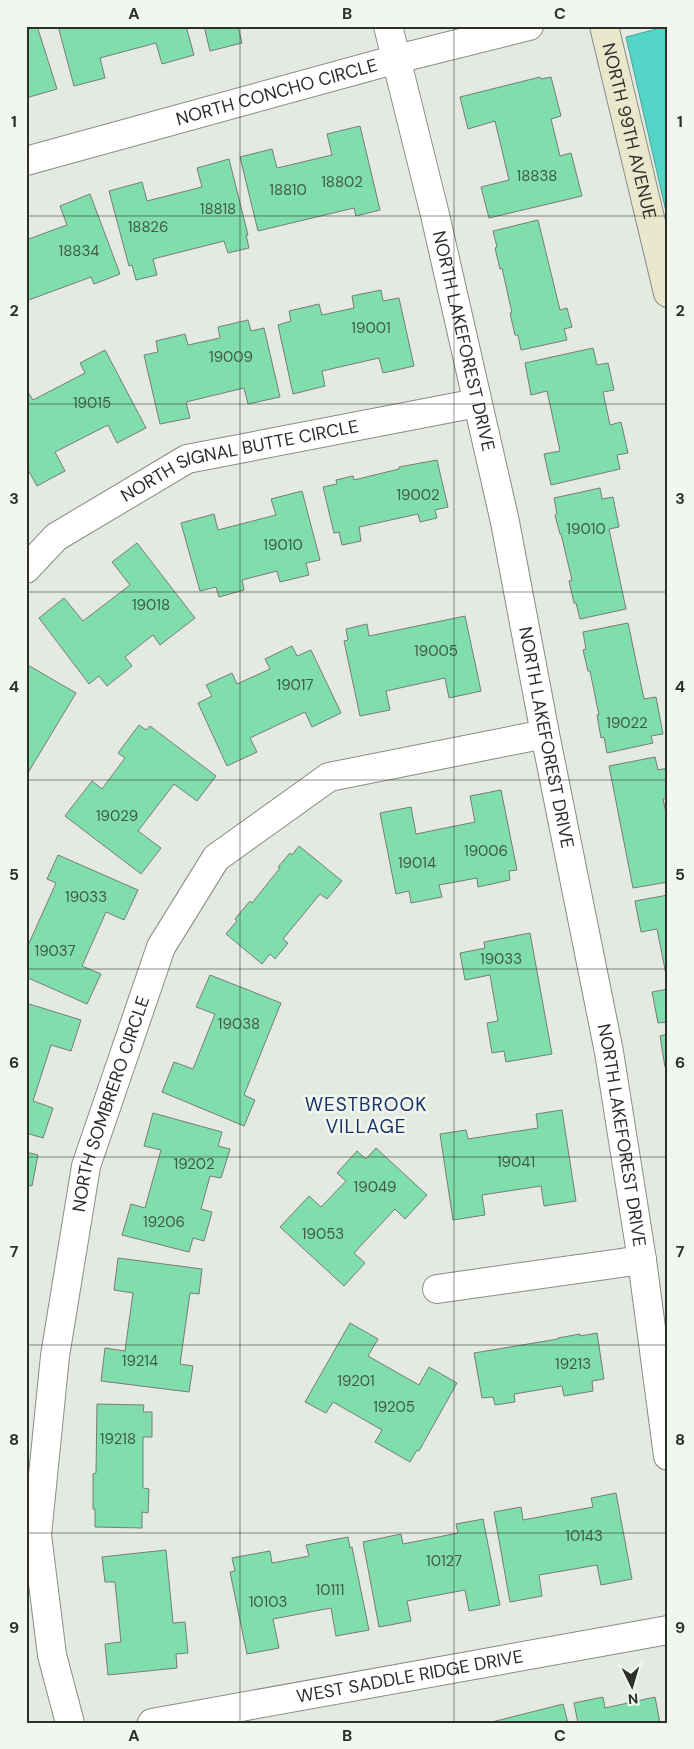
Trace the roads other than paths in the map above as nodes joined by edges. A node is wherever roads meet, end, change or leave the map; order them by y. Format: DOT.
graph roads {
  1 [pos="388,26"];
  2 [pos="529,26"];
  3 [pos="604,26"];
  4 [pos="397,59"];
  5 [pos="26,161"];
  6 [pos="668,293"];
  7 [pos="477,403"];
  8 [pos="26,569"];
  9 [pos="545,734"];
  10 [pos="642,1260"];
  11 [pos="437,1289"];
  12 [pos="668,1456"];
  13 [pos="668,1630"];
  14 [pos="70,1723"];
  15 [pos="152,1723"];
  1 -- 4 [label="street, NORTH LAKEFOREST DRIVE"];
  2 -- 4 [label="street, NORTH CONCHO CIRCLE"];
  3 -- 6 [label="main road, NORTH 99TH AVENUE"];
  4 -- 5 [label="street, NORTH CONCHO CIRCLE"];
  4 -- 7 [label="street, NORTH LAKEFOREST DRIVE"];
  7 -- 8 [label="street, NORTH SIGNAL BUTTE CIRCLE"];
  7 -- 9 [label="street, NORTH LAKEFOREST DRIVE"];
  9 -- 10 [label="street, NORTH LAKEFOREST DRIVE"];
  9 -- 14 [label="street, NORTH SOMBRERO CIRCLE"];
  10 -- 11 [label="street"];
  10 -- 12 [label="street, NORTH LAKEFOREST DRIVE"];
  13 -- 15 [label="street, WEST SADDLE RIDGE DRIVE"];
}
